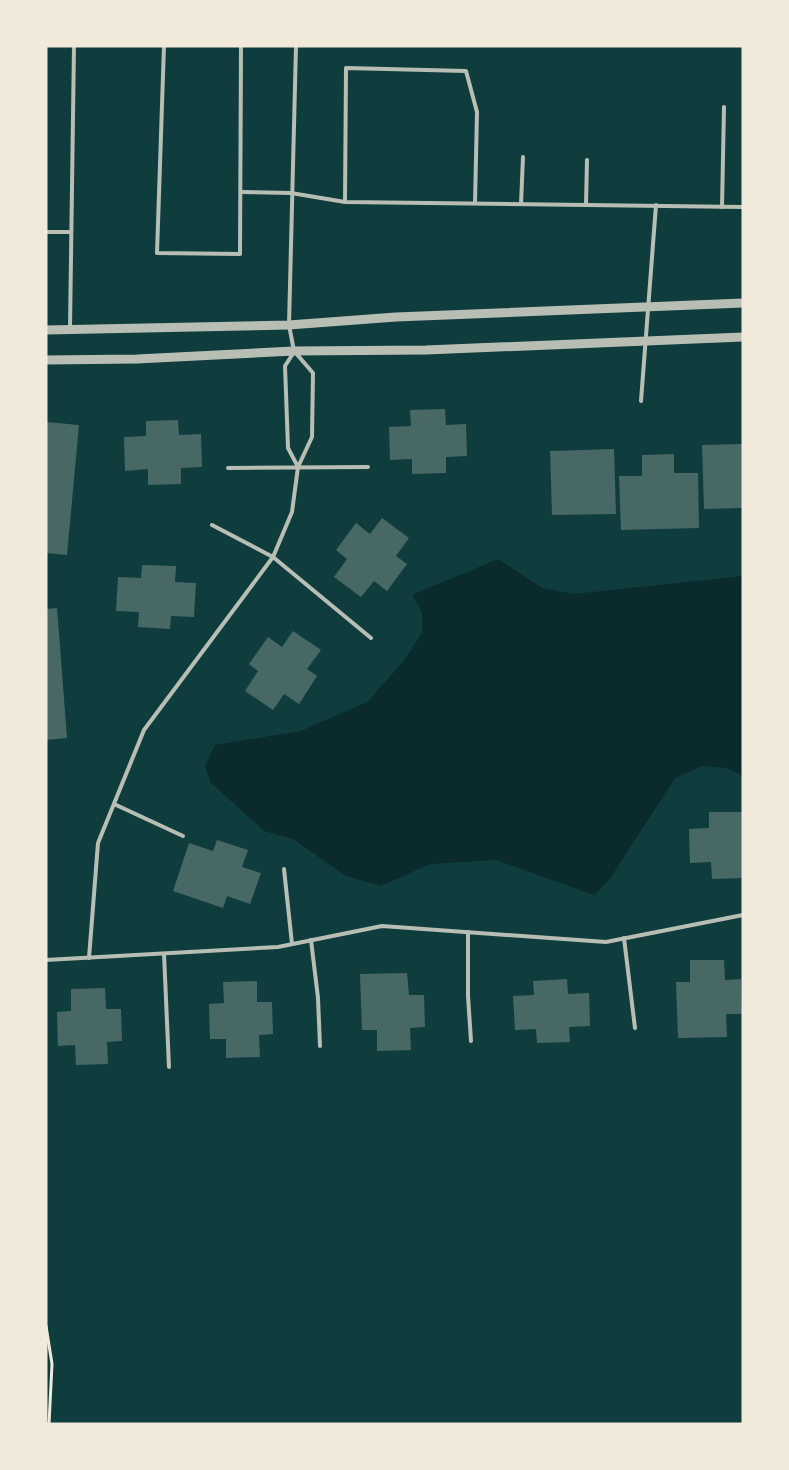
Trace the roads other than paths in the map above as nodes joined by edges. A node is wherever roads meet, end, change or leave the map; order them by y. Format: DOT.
graph roads {
  1 [pos="74,46"];
  2 [pos="164,46"];
  3 [pos="241,46"];
  4 [pos="296,46"];
  5 [pos="724,107"];
  6 [pos="523,158"];
  7 [pos="587,160"];
  8 [pos="241,192"];
  9 [pos="291,193"];
  10 [pos="345,202"];
  11 [pos="475,203"];
  12 [pos="521,204"];
  13 [pos="586,205"];
  14 [pos="656,205"];
  15 [pos="722,207"];
  16 [pos="743,207"];
  17 [pos="46,232"];
  18 [pos="71,232"];
  19 [pos="743,303"];
  20 [pos="650,305"];
  21 [pos="289,324"];
  22 [pos="46,330"];
  23 [pos="70,331"];
  24 [pos="743,337"];
  25 [pos="646,341"];
  26 [pos="294,351"];
  27 [pos="46,360"];
  28 [pos="641,401"];
  29 [pos="298,467"];
  30 [pos="368,467"];
  31 [pos="228,468"];
  32 [pos="212,525"];
  33 [pos="273,557"];
  34 [pos="371,638"];
  35 [pos="114,804"];
  36 [pos="183,836"];
  37 [pos="284,869"];
  38 [pos="743,915"];
  39 [pos="468,932"];
  40 [pos="624,938"];
  41 [pos="312,940"];
  42 [pos="292,944"];
  43 [pos="164,954"];
  44 [pos="89,958"];
  45 [pos="46,960"];
  46 [pos="635,1028"];
  47 [pos="471,1041"];
  48 [pos="320,1046"];
  49 [pos="169,1067"];
  1 -- 18 [label="lane"];
  2 -- 8 [label="lane"];
  3 -- 8 [label="lane"];
  4 -- 9 [label="lane"];
  5 -- 15 [label="lane"];
  6 -- 12 [label="lane"];
  7 -- 13 [label="lane"];
  8 -- 9 [label="lane"];
  9 -- 10 [label="lane"];
  9 -- 21 [label="lane"];
  10 -- 11 [label="lane"];
  10 -- 11 [label="lane"];
  11 -- 12 [label="lane"];
  12 -- 13 [label="lane"];
  13 -- 14 [label="lane"];
  14 -- 15 [label="lane"];
  14 -- 20 [label="lane"];
  15 -- 16 [label="lane"];
  17 -- 18 [label="lane"];
  18 -- 23 [label="lane"];
  19 -- 20 [label="street"];
  20 -- 21 [label="street"];
  20 -- 25 [label="lane"];
  21 -- 23 [label="street"];
  21 -- 26 [label="lane"];
  22 -- 23 [label="street"];
  24 -- 25 [label="street"];
  25 -- 26 [label="street"];
  25 -- 28 [label="lane"];
  26 -- 27 [label="street"];
  26 -- 29 [label="lane"];
  26 -- 29 [label="lane"];
  29 -- 30 [label="lane"];
  29 -- 31 [label="lane"];
  29 -- 33 [label="lane"];
  32 -- 33 [label="lane"];
  33 -- 34 [label="lane"];
  33 -- 35 [label="lane"];
  35 -- 36 [label="lane"];
  35 -- 44 [label="lane"];
  37 -- 42 [label="lane"];
  38 -- 40 [label="lane"];
  39 -- 40 [label="lane"];
  39 -- 41 [label="lane"];
  39 -- 47 [label="lane"];
  40 -- 46 [label="lane"];
  41 -- 42 [label="lane"];
  41 -- 48 [label="lane"];
  42 -- 43 [label="lane"];
  43 -- 44 [label="lane"];
  43 -- 49 [label="lane"];
  44 -- 45 [label="lane"];
}
